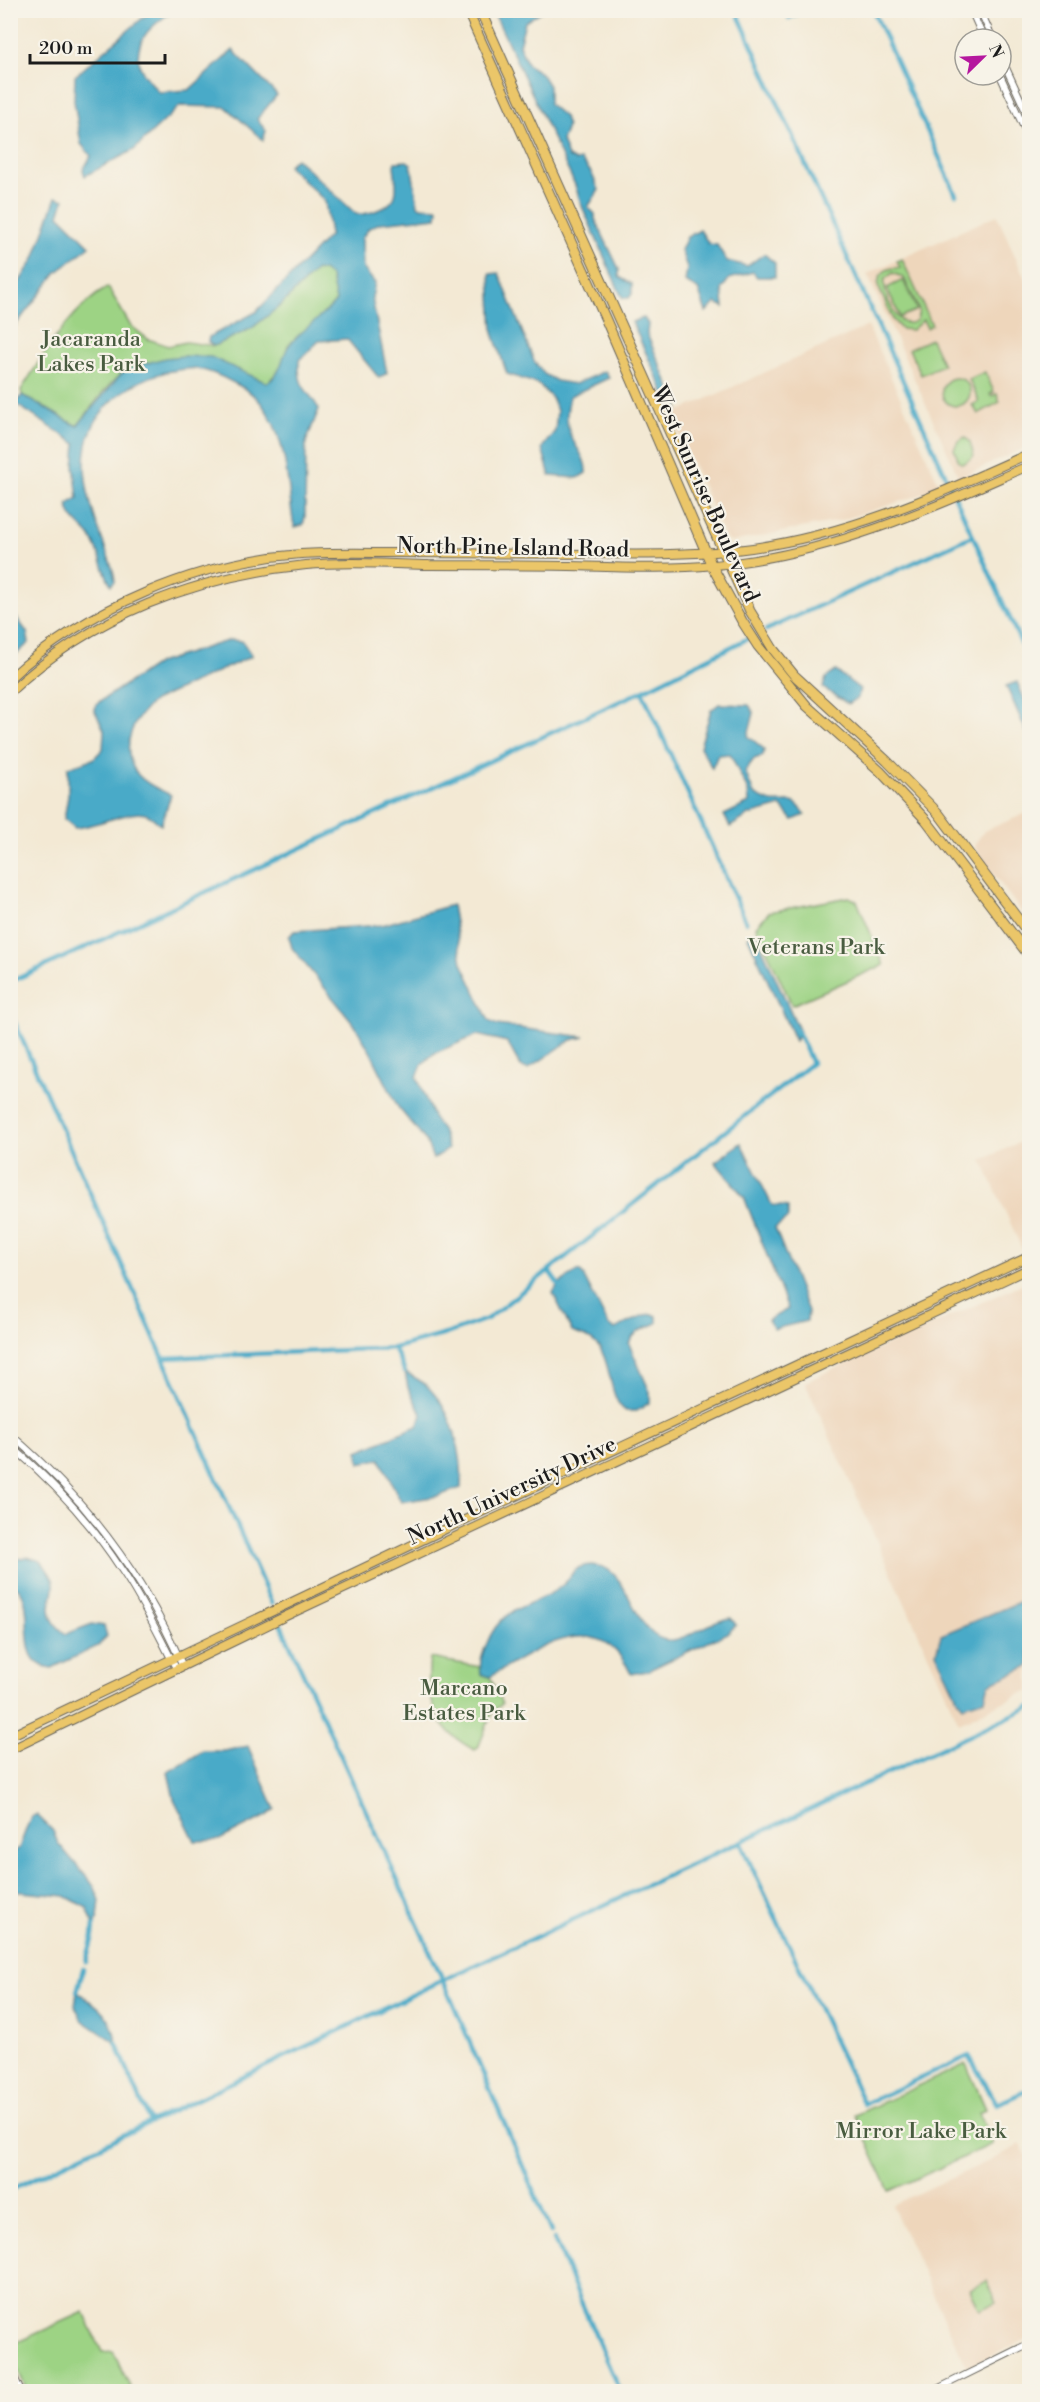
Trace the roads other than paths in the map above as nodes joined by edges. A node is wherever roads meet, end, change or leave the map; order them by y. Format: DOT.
graph roads {
  1 [pos="467,10"];
  2 [pos="480,10"];
  3 [pos="971,10"];
  4 [pos="980,10"];
  5 [pos="979,27"];
  6 [pos="988,27"];
  7 [pos="1013,84"];
  8 [pos="1005,87"];
  9 [pos="1029,120"];
  10 [pos="1029,141"];
  11 [pos="1029,453"];
  12 [pos="1029,465"];
  13 [pos="723,551"];
  14 [pos="707,552"];
  15 [pos="728,564"];
  16 [pos="712,566"];
  17 [pos="10,678"];
  18 [pos="10,692"];
  19 [pos="1029,935"];
  20 [pos="1029,957"];
  21 [pos="1027,1263"];
  22 [pos="912,1311"];
  23 [pos="894,1332"];
  24 [pos="10,1434"];
  25 [pos="10,1445"];
  26 [pos="534,1488"];
  27 [pos="533,1501"];
  28 [pos="473,1515"];
  29 [pos="424,1539"];
  30 [pos="426,1551"];
  31 [pos="358,1583"];
  32 [pos="175,1657"];
  33 [pos="180,1669"];
  34 [pos="10,1736"];
  35 [pos="10,1750"];
  36 [pos="1029,2343"];
  37 [pos="10,2368"];
  38 [pos="21,2391"];
  39 [pos="931,2391"];
  1 -- 14 [label="highway, West Sunrise Boulevard"];
  2 -- 13 [label="highway, West Sunrise Boulevard"];
  3 -- 5 [label="street"];
  4 -- 6 [label="street"];
  7 -- 9 [label="street"];
  8 -- 10 [label="street"];
  11 -- 13 [label="main road, North Pine Island Road"];
  12 -- 15 [label="main road, North Pine Island Road"];
  13 -- 14 [label="main road, North Pine Island Road"];
  13 -- 15 [label="highway, West Sunrise Boulevard"];
  14 -- 16 [label="highway, West Sunrise Boulevard"];
  14 -- 17 [label="main road, North Pine Island Road"];
  15 -- 16 [label="main road, North Pine Island Road"];
  15 -- 19 [label="highway, West Sunrise Boulevard"];
  16 -- 18 [label="main road, North Pine Island Road"];
  16 -- 20 [label="highway, West Sunrise Boulevard"];
  21 -- 22 [label="main road, North University Drive"];
  21 -- 23 [label="main road, North University Drive"];
  22 -- 23 [label="main road"];
  22 -- 26 [label="main road, North University Drive"];
  23 -- 27 [label="main road, North University Drive"];
  24 -- 32 [label="street"];
  25 -- 32 [label="street"];
  26 -- 27 [label="main road"];
  26 -- 28 [label="main road, North University Drive"];
  27 -- 30 [label="main road, North University Drive"];
  28 -- 29 [label="main road, North University Drive"];
  28 -- 30 [label="main road"];
  29 -- 31 [label="main road"];
  29 -- 32 [label="main road, North University Drive"];
  30 -- 31 [label="main road, North University Drive"];
  31 -- 33 [label="main road, North University Drive"];
  32 -- 33 [label="street"];
  32 -- 34 [label="main road, North University Drive"];
  33 -- 35 [label="main road, North University Drive"];
  36 -- 39 [label="street"];
  37 -- 38 [label="street"];
}
